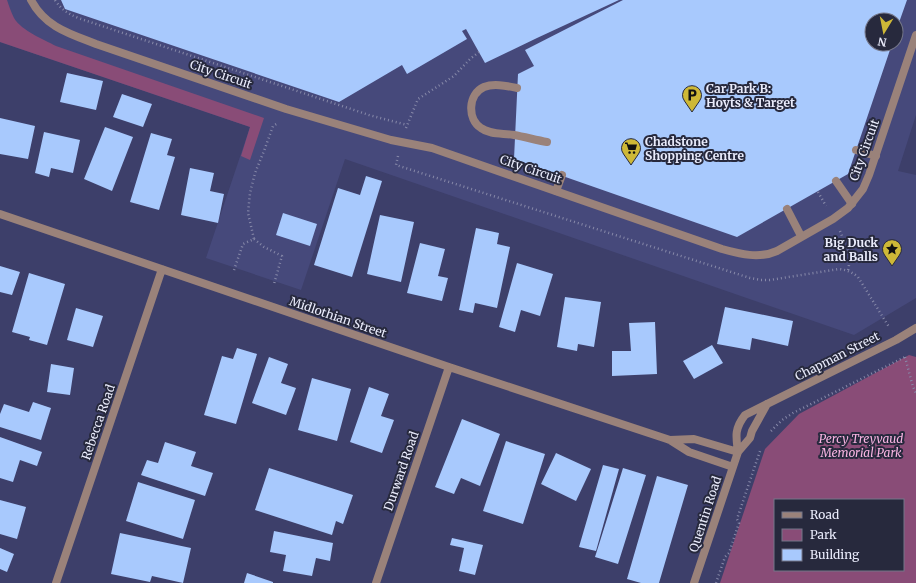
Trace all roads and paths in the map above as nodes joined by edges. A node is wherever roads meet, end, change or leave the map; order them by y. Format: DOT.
graph roads {
  1 [pos="31,0"];
  2 [pos="55,0"];
  3 [pos="916,35"];
  4 [pos="479,52"];
  5 [pos="517,88"];
  6 [pos="294,90"];
  7 [pos="286,109"];
  8 [pos="407,125"];
  9 [pos="401,142"];
  10 [pos="547,142"];
  11 [pos="856,150"];
  12 [pos="876,156"];
  13 [pos="562,176"];
  14 [pos="836,181"];
  15 [pos="556,191"];
  16 [pos="852,204"];
  17 [pos="787,209"];
  18 [pos="0,214"];
  19 [pos="841,233"];
  20 [pos="801,236"];
  21 [pos="254,239"];
  22 [pos="162,269"];
  23 [pos="234,270"];
  24 [pos="848,271"];
  25 [pos="274,284"];
  26 [pos="890,328"];
  27 [pos="916,328"];
  28 [pos="902,351"];
  29 [pos="905,357"];
  30 [pos="449,367"];
  31 [pos="916,393"];
  32 [pos="767,404"];
  33 [pos="768,435"];
  34 [pos="670,440"];
  35 [pos="761,450"];
  36 [pos="738,452"];
  37 [pos="733,467"];
  38 [pos="56,583"];
  39 [pos="376,583"];
  40 [pos="694,583"];
  41 [pos="716,583"];
  1 -- 7 [label="street, City Circuit"];
  2 -- 6 [label="path"];
  3 -- 12 [label="street, City Circuit"];
  4 -- 8 [label="path"];
  5 -- 10 [label="street"];
  6 -- 7 [label="path"];
  6 -- 8 [label="path"];
  7 -- 9 [label="street, City Circuit"];
  7 -- 21 [label="path"];
  8 -- 9 [label="path"];
  9 -- 15 [label="street, City Circuit"];
  9 -- 24 [label="path"];
  11 -- 12 [label="street"];
  12 -- 16 [label="street, City Circuit"];
  13 -- 15 [label="street"];
  14 -- 16 [label="street"];
  15 -- 20 [label="street, City Circuit"];
  16 -- 20 [label="street, City Circuit"];
  17 -- 20 [label="street"];
  18 -- 22 [label="street, Midlothian Street"];
  19 -- 24 [label="path"];
  21 -- 23 [label="path"];
  21 -- 25 [label="path"];
  22 -- 30 [label="street, Midlothian Street"];
  22 -- 38 [label="street, Rebecca Road"];
  24 -- 26 [label="path"];
  27 -- 32 [label="street, Chapman Street"];
  28 -- 29 [label="path"];
  29 -- 31 [label="path"];
  29 -- 33 [label="path"];
  30 -- 34 [label="street, Midlothian Street"];
  30 -- 39 [label="street, Durward Road"];
  32 -- 36 [label="street"];
  32 -- 36 [label="street, Chapman Street"];
  34 -- 36 [label="street, Midlothian Street"];
  34 -- 37 [label="street, Midlothian Street"];
  35 -- 41 [label="path"];
  36 -- 37 [label="street, Quentin Road"];
  37 -- 40 [label="street, Quentin Road"];
}
